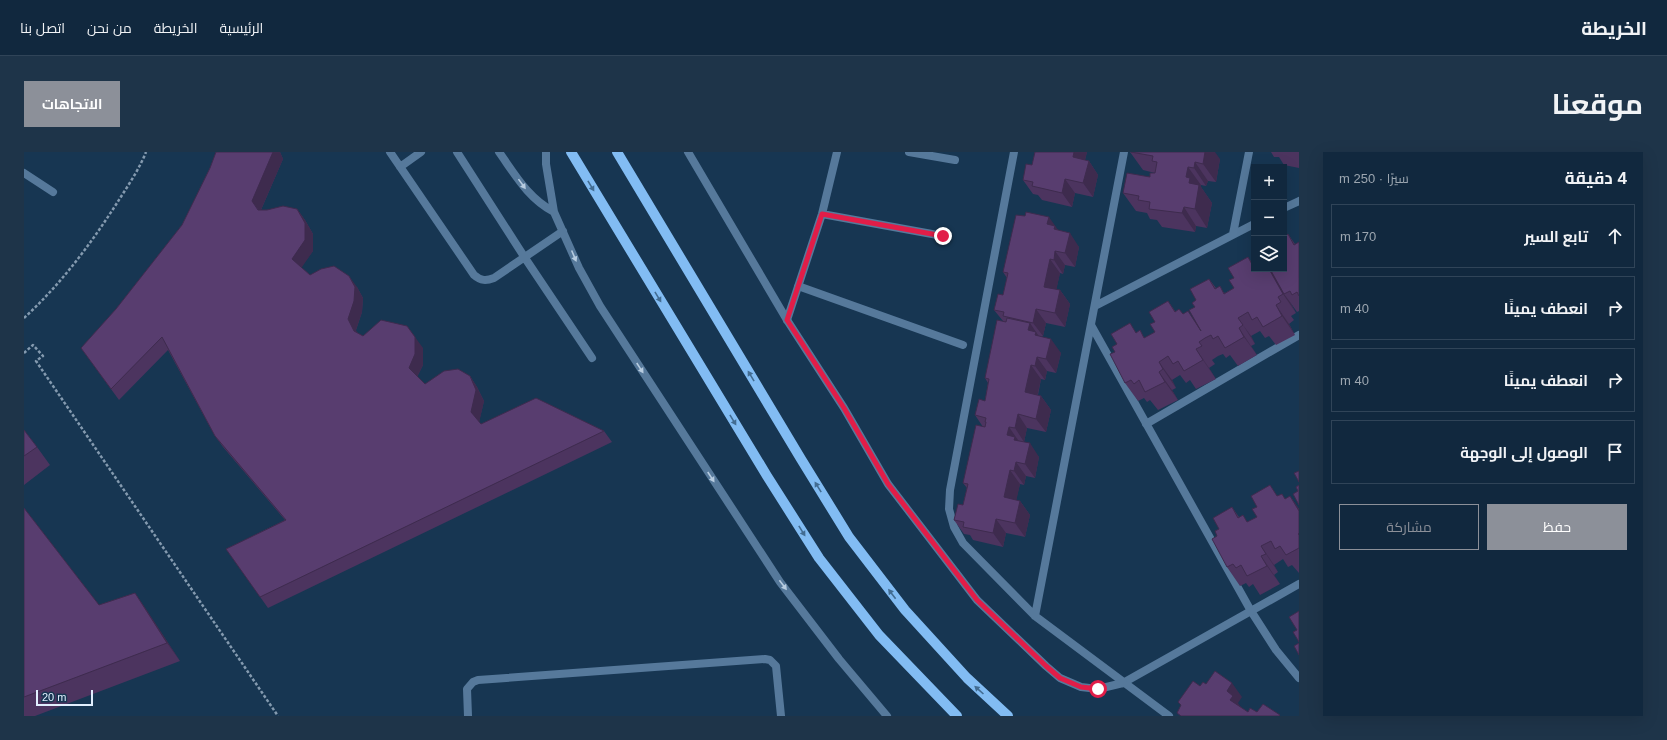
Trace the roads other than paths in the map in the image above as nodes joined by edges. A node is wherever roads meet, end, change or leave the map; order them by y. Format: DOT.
graph roads {
  1 [pos="390,152"];
  2 [pos="420,152"];
  3 [pos="457,152"];
  4 [pos="499,152"];
  5 [pos="546,152"];
  6 [pos="571,152"];
  7 [pos="617,152"];
  8 [pos="688,152"];
  9 [pos="837,152"];
  10 [pos="909,152"];
  11 [pos="1014,152"];
  12 [pos="1124,152"];
  13 [pos="1249,152"];
  14 [pos="955,160"];
  15 [pos="400,167"];
  16 [pos="24,174"];
  17 [pos="53,192"];
  18 [pos="1299,201"];
  19 [pos="1287,207"];
  20 [pos="554,212"];
  21 [pos="822,214"];
  22 [pos="1251,225"];
  23 [pos="563,231"];
  24 [pos="1233,234"];
  25 [pos="943,236"];
  26 [pos="525,258"];
  27 [pos="798,286"];
  28 [pos="1095,306"];
  29 [pos="787,320"];
  30 [pos="1091,325"];
  31 [pos="1299,335"];
  32 [pos="963,345"];
  33 [pos="592,358"];
  34 [pos="1146,424"];
  35 [pos="1299,584"];
  36 [pos="1251,611"];
  37 [pos="1035,616"];
  38 [pos="1299,678"];
  39 [pos="1124,683"];
  40 [pos="468,716"];
  41 [pos="781,716"];
  42 [pos="887,716"];
  43 [pos="957,716"];
  44 [pos="1008,716"];
  45 [pos="1169,716"];
  1 -- 15 [label="street"];
  2 -- 15 [label="street"];
  3 -- 26 [label="street"];
  4 -- 20 [label="street, one-way"];
  5 -- 20 [label="street"];
  6 -- 43 [label="main road, one-way"];
  44 -- 7 [label="main road, one-way"];
  8 -- 29 [label="street"];
  9 -- 21 [label="street"];
  10 -- 14 [label="street"];
  11 -- 37 [label="street"];
  12 -- 28 [label="street"];
  13 -- 24 [label="street"];
  15 -- 26 [label="street"];
  16 -- 17 [label="street"];
  18 -- 19 [label="street"];
  20 -- 23 [label="street"];
  21 -- 25 [label="street"];
  21 -- 27 [label="street"];
  22 -- 24 [label="street"];
  23 -- 26 [label="street"];
  23 -- 42 [label="street, one-way"];
  24 -- 28 [label="street"];
  26 -- 33 [label="street"];
  27 -- 29 [label="street"];
  27 -- 32 [label="street"];
  28 -- 30 [label="street"];
  29 -- 39 [label="street"];
  30 -- 34 [label="street"];
  30 -- 37 [label="street"];
  31 -- 34 [label="street"];
  34 -- 36 [label="street"];
  35 -- 36 [label="street"];
  36 -- 38 [label="street"];
  36 -- 39 [label="street"];
  37 -- 39 [label="street"];
  39 -- 45 [label="street"];
  40 -- 41 [label="street"];
}
